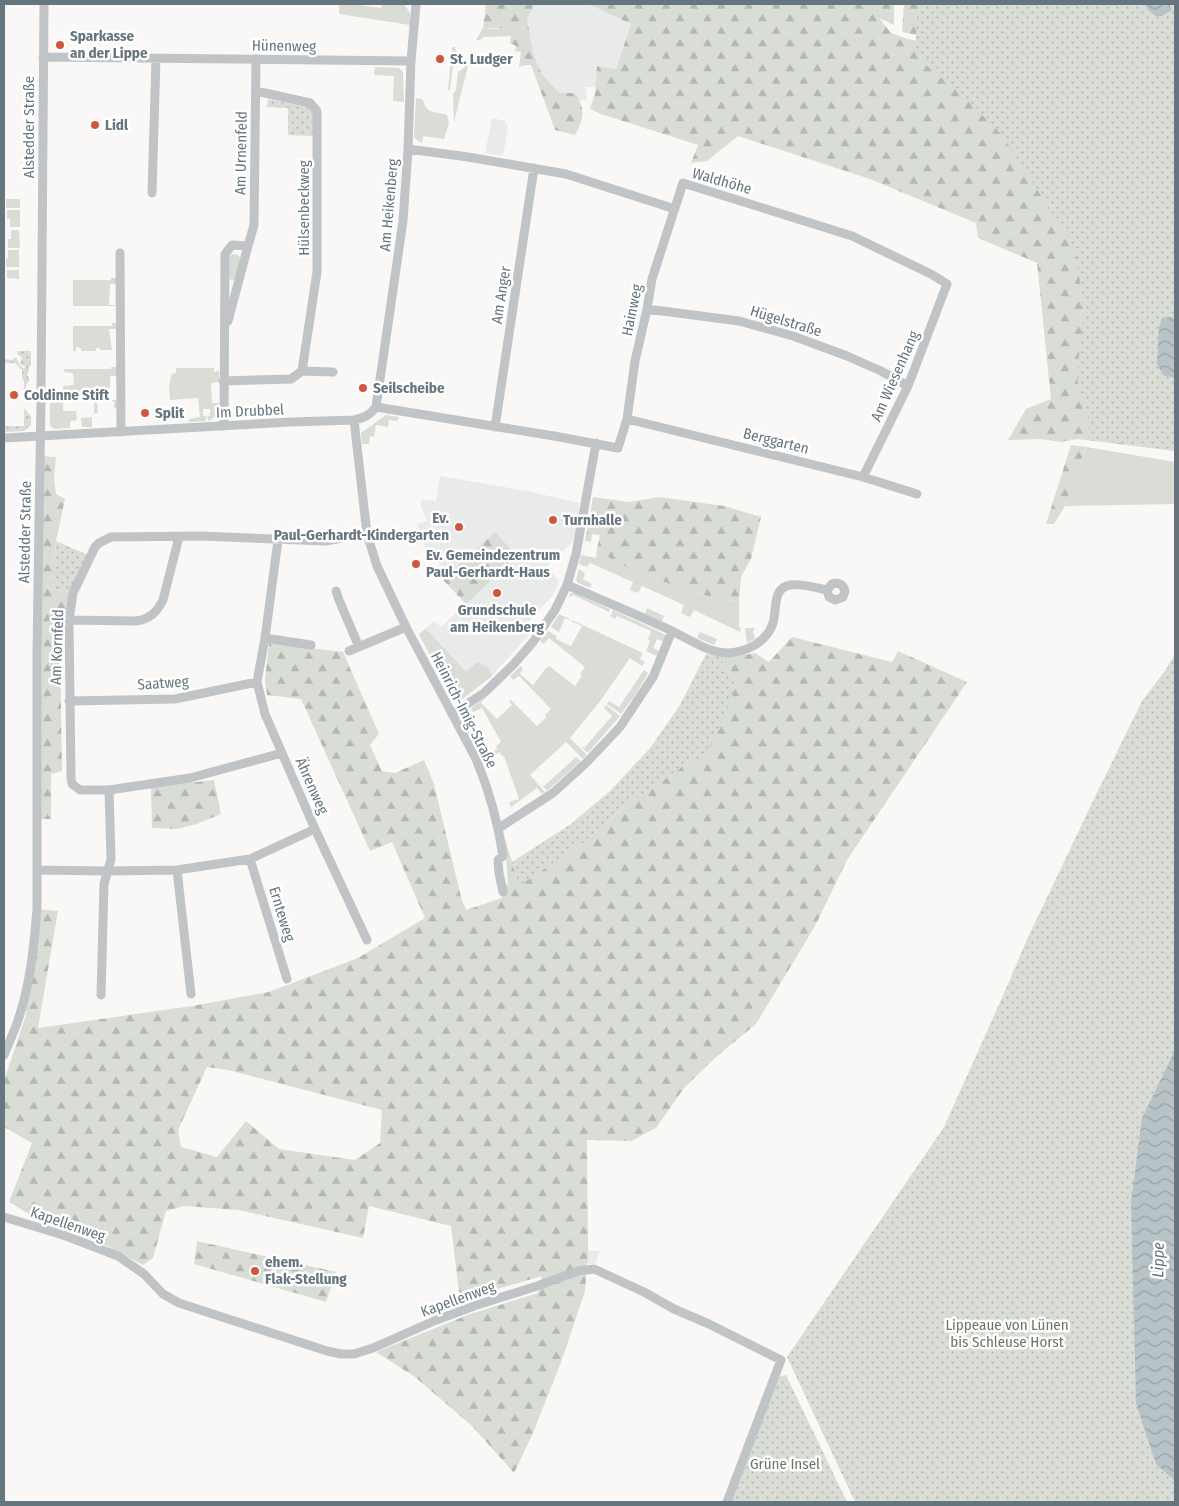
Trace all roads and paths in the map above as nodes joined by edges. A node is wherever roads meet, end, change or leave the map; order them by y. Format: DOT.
graph roads {
  1 [pos="44,4"];
  2 [pos="416,4"];
  3 [pos="43,57"];
  4 [pos="156,59"];
  5 [pos="256,59"];
  6 [pos="411,61"];
  7 [pos="256,92"];
  8 [pos="408,149"];
  9 [pos="534,168"];
  10 [pos="152,193"];
  11 [pos="675,209"];
  12 [pos="248,246"];
  13 [pos="120,253"];
  14 [pos="947,284"];
  15 [pos="647,308"];
  16 [pos="224,336"];
  17 [pos="302,370"];
  18 [pos="333,372"];
  19 [pos="223,381"];
  20 [pos="908,386"];
  21 [pos="376,407"];
  22 [pos="627,419"];
  23 [pos="354,420"];
  24 [pos="224,426"];
  25 [pos="495,427"];
  26 [pos="121,432"];
  27 [pos="41,436"];
  28 [pos="4,438"];
  29 [pos="596,444"];
  30 [pos="863,477"];
  31 [pos="917,494"];
  32 [pos="367,534"];
  33 [pos="179,537"];
  34 [pos="278,540"];
  35 [pos="568,585"];
  36 [pos="828,590"];
  37 [pos="336,592"];
  38 [pos="69,620"];
  39 [pos="406,627"];
  40 [pos="672,631"];
  41 [pos="265,638"];
  42 [pos="311,645"];
  43 [pos="359,647"];
  44 [pos="349,651"];
  45 [pos="257,682"];
  46 [pos="69,701"];
  47 [pos="452,714"];
  48 [pos="282,753"];
  49 [pos="108,790"];
  50 [pos="499,828"];
  51 [pos="315,829"];
  52 [pos="250,859"];
  53 [pos="37,870"];
  54 [pos="177,870"];
  55 [pos="107,871"];
  56 [pos="503,892"];
  57 [pos="366,940"];
  58 [pos="287,978"];
  59 [pos="191,994"];
  60 [pos="101,995"];
  61 [pos="4,1056"];
  62 [pos="4,1217"];
  63 [pos="727,1502"];
  1 -- 3 [label="street, Alstedder Straße"];
  2 -- 6 [label="street, Am Heikenberg"];
  3 -- 4 [label="street, Hünenweg"];
  3 -- 27 [label="street, Alstedder Straße"];
  4 -- 5 [label="street, Hünenweg"];
  4 -- 10 [label="street"];
  5 -- 6 [label="street, Hünenweg"];
  5 -- 7 [label="street, Am Urnenfeld"];
  6 -- 8 [label="street, Am Heikenberg"];
  7 -- 12 [label="street, Am Urnenfeld"];
  7 -- 17 [label="street, Hülsenbeckweg"];
  8 -- 9 [label="street"];
  8 -- 21 [label="street, Am Heikenberg"];
  9 -- 11 [label="street"];
  9 -- 25 [label="street, Am Anger"];
  11 -- 14 [label="street, Waldhöhe"];
  11 -- 15 [label="street, Hainweg"];
  12 -- 16 [label="street, Am Urnenfeld"];
  12 -- 16 [label="street, Am Urnenfeld"];
  13 -- 26 [label="street"];
  14 -- 20 [label="street, Am Wiesenhang"];
  15 -- 20 [label="street, Hügelstraße"];
  15 -- 22 [label="street, Hainweg"];
  16 -- 19 [label="street, Am Urnenfeld"];
  17 -- 18 [label="street"];
  17 -- 19 [label="street"];
  19 -- 24 [label="street, Am Urnenfeld"];
  20 -- 30 [label="street, Am Wiesenhang"];
  21 -- 23 [label="street, Im Drubbel"];
  21 -- 25 [label="street"];
  22 -- 29 [label="street, Hainweg"];
  22 -- 30 [label="street, Berggarten"];
  23 -- 24 [label="street, Im Drubbel"];
  23 -- 32 [label="street, Heinrich-Imig-Straße"];
  24 -- 26 [label="street, Im Drubbel"];
  25 -- 29 [label="street"];
  26 -- 27 [label="street, Im Drubbel"];
  27 -- 28 [label="street, Im Drubbel"];
  27 -- 53 [label="street, Alstedder Straße"];
  29 -- 35 [label="street"];
  30 -- 31 [label="street, Berggarten"];
  32 -- 34 [label="street, Am Kornfeld"];
  32 -- 39 [label="street, Heinrich-Imig-Straße"];
  33 -- 34 [label="street, Am Kornfeld"];
  33 -- 38 [label="street, Am Kornfeld"];
  33 -- 38 [label="street"];
  34 -- 41 [label="street, Ährenweg"];
  35 -- 40 [label="street"];
  35 -- 47 [label="street"];
  36 -- 40 [label="street"];
  37 -- 43 [label="street"];
  38 -- 46 [label="street, Am Kornfeld"];
  39 -- 43 [label="street"];
  39 -- 47 [label="street, Heinrich-Imig-Straße"];
  40 -- 50 [label="street"];
  41 -- 42 [label="street"];
  41 -- 45 [label="street, Ährenweg"];
  43 -- 44 [label="street"];
  45 -- 46 [label="street, Saatweg"];
  45 -- 48 [label="street, Ährenweg"];
  46 -- 49 [label="street, Am Kornfeld"];
  47 -- 50 [label="street, Heinrich-Imig-Straße"];
  48 -- 49 [label="street, Am Kornfeld"];
  48 -- 51 [label="street, Ährenweg"];
  49 -- 55 [label="street"];
  50 -- 56 [label="street, Heinrich-Imig-Straße"];
  51 -- 52 [label="street"];
  51 -- 57 [label="street, Ährenweg"];
  52 -- 54 [label="street"];
  52 -- 58 [label="street, Ernteweg"];
  53 -- 55 [label="street"];
  53 -- 61 [label="street, Alstedder Straße"];
  54 -- 55 [label="street"];
  54 -- 59 [label="street"];
  55 -- 60 [label="street"];
  62 -- 63 [label="street, Kapellenweg"];
}
